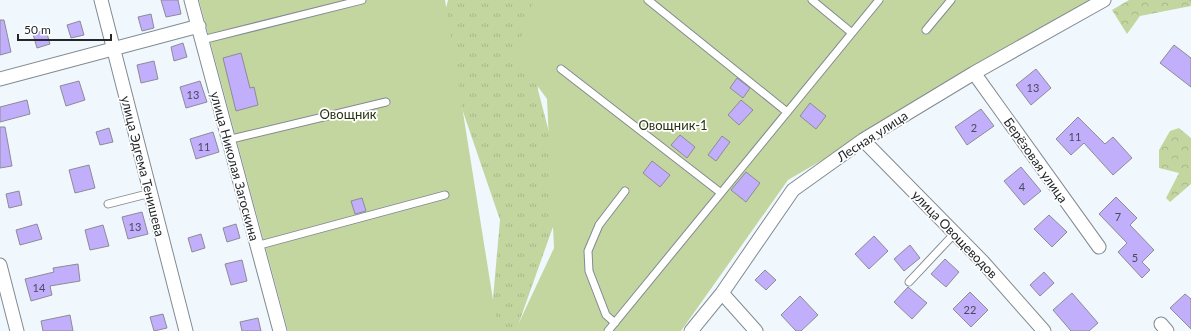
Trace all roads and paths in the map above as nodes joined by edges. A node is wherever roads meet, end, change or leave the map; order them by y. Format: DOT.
graph roads {
  1 [pos="101,0"];
  2 [pos="191,0"];
  3 [pos="362,0"];
  4 [pos="648,0"];
  5 [pos="812,0"];
  6 [pos="880,0"];
  7 [pos="951,0"];
  8 [pos="1104,0"];
  9 [pos="199,26"];
  10 [pos="926,30"];
  11 [pos="852,33"];
  12 [pos="202,40"];
  13 [pos="114,49"];
  14 [pos="560,69"];
  15 [pos="974,73"];
  16 [pos="0,79"];
  17 [pos="386,102"];
  18 [pos="787,112"];
  19 [pos="227,140"];
  20 [pos="864,140"];
  21 [pos="626,191"];
  22 [pos="151,193"];
  23 [pos="721,193"];
  24 [pos="445,195"];
  25 [pos="108,204"];
  26 [pos="955,233"];
  27 [pos="256,246"];
  28 [pos="1099,247"];
  29 [pos="0,265"];
  30 [pos="909,282"];
  31 [pos="722,293"];
  32 [pos="4,302"];
  33 [pos="615,323"];
  34 [pos="17,331"];
  35 [pos="186,331"];
  36 [pos="280,331"];
  37 [pos="608,331"];
  38 [pos="691,331"];
  39 [pos="756,331"];
  40 [pos="1044,331"];
  1 -- 13 [label="street, улица Эдгема Тенишева"];
  2 -- 9 [label="street, улица Николая Загоскина"];
  3 -- 12 [label="lane"];
  4 -- 18 [label="lane"];
  5 -- 11 [label="lane"];
  6 -- 11 [label="lane"];
  7 -- 10 [label="lane"];
  8 -- 15 [label="street, Лесная улица"];
  9 -- 12 [label="street, улица Николая Загоскина"];
  9 -- 13 [label="street"];
  11 -- 18 [label="lane"];
  12 -- 19 [label="street, улица Николая Загоскина"];
  13 -- 16 [label="street"];
  13 -- 22 [label="street, улица Эдгема Тенишева"];
  14 -- 23 [label="lane"];
  15 -- 20 [label="street, Лесная улица"];
  15 -- 28 [label="street, Берёзовая улица"];
  17 -- 19 [label="lane"];
  18 -- 23 [label="lane"];
  19 -- 27 [label="street, улица Николая Загоскина"];
  20 -- 26 [label="street, улица Овощеводов"];
  20 -- 31 [label="street, Лесная улица"];
  21 -- 33 [label="lane"];
  22 -- 25 [label="lane"];
  22 -- 35 [label="street, улица Эдгема Тенишева"];
  23 -- 33 [label="lane"];
  24 -- 27 [label="lane"];
  26 -- 30 [label="lane"];
  26 -- 40 [label="street, улица Овощеводов"];
  27 -- 36 [label="street, улица Николая Загоскина"];
  29 -- 32 [label="street"];
  31 -- 38 [label="street, Лесная улица"];
  31 -- 39 [label="street"];
  32 -- 34 [label="street"];
  33 -- 37 [label="lane"];
}
